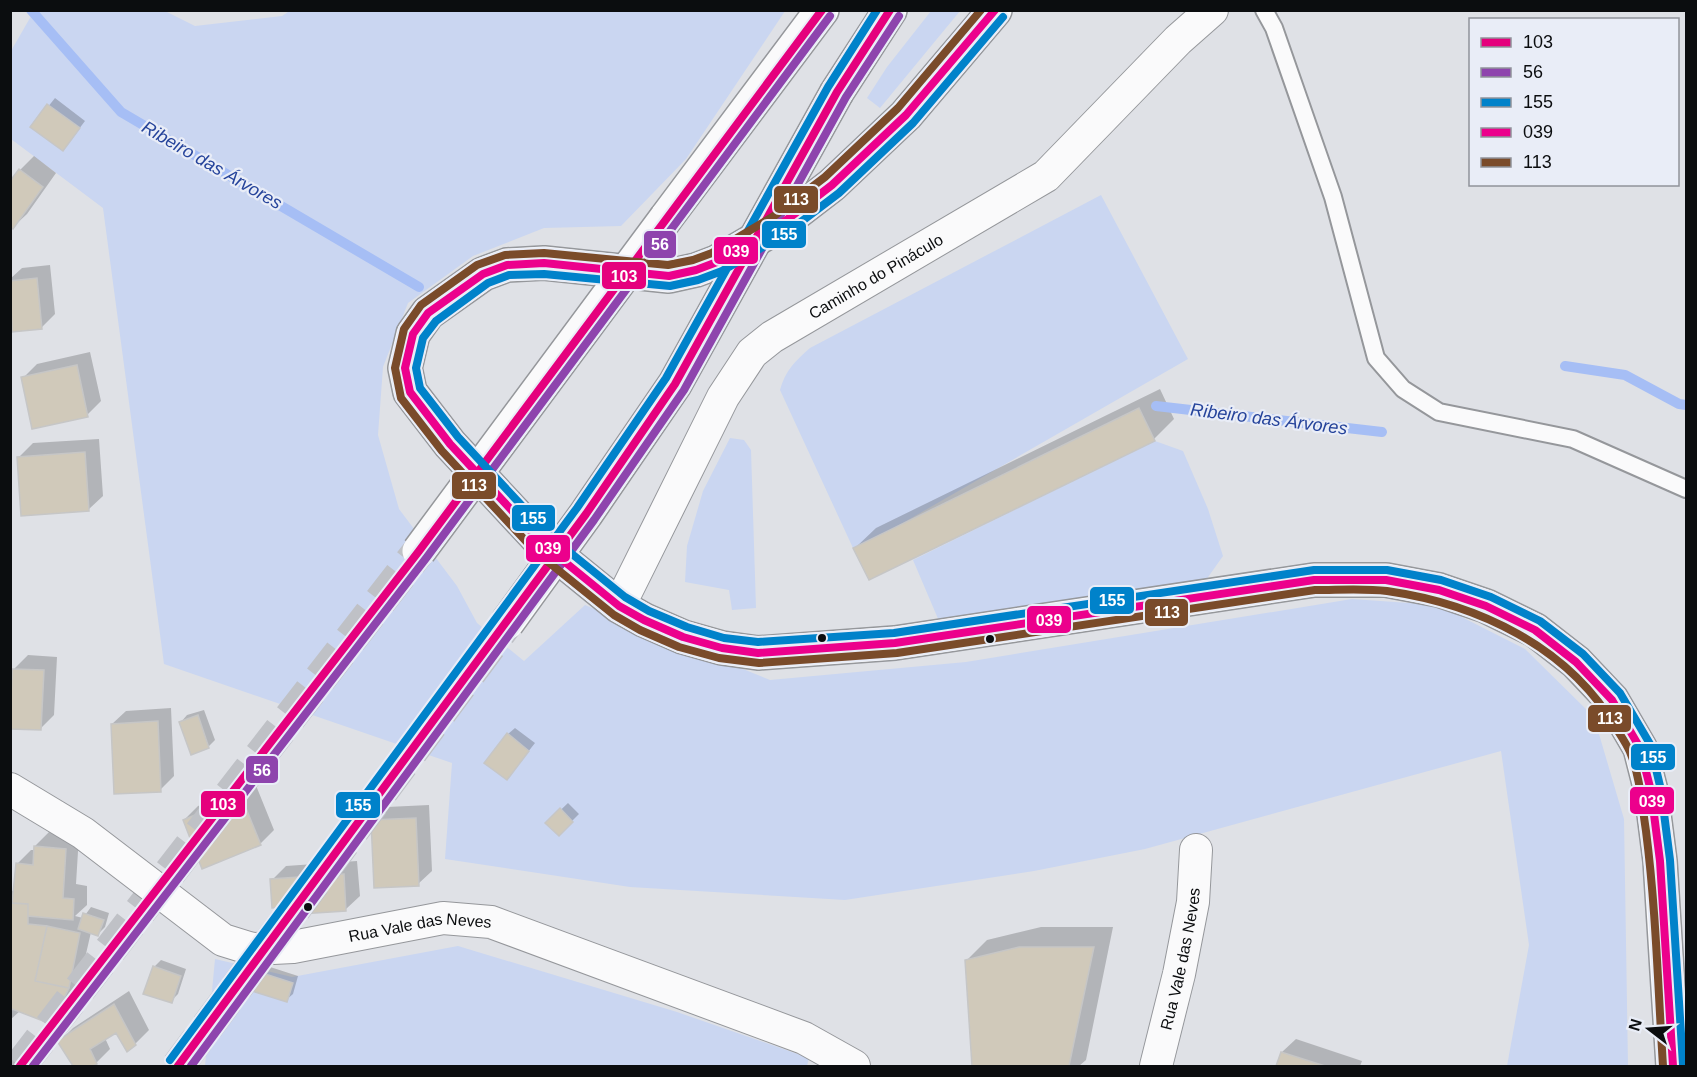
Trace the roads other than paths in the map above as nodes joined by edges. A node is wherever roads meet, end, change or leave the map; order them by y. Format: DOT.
graph roads {
  1 [pos="809,10"];
  2 [pos="822,10"];
  3 [pos="890,10"];
  4 [pos="904,10"];
  5 [pos="995,10"];
  6 [pos="1212,10"];
  7 [pos="1264,10"];
  8 [pos="772,77"];
  9 [pos="844,81"];
  10 [pos="1686,489"];
  11 [pos="419,550"];
  12 [pos="619,606"];
  13 [pos="507,623"];
  14 [pos="10,789"];
  15 [pos="1196,850"];
  16 [pos="854,1066"];
  17 [pos="1156,1066"];
  18 [pos="1673,1066"];
  1 -- 8 [label="main road"];
  2 -- 8 [label="main road"];
  3 -- 9 [label="main road"];
  4 -- 9 [label="main road"];
  5 -- 12 [label="main road"];
  6 -- 12 [label="street, Caminho do Pináculo"];
  7 -- 10 [label="lane"];
  8 -- 11 [label="main road, bridge"];
  9 -- 13 [label="main road, bridge"];
  12 -- 18 [label="main road"];
  14 -- 16 [label="street, Rua Vale das Neves"];
  15 -- 17 [label="street, Rua Vale das Neves"];
}
